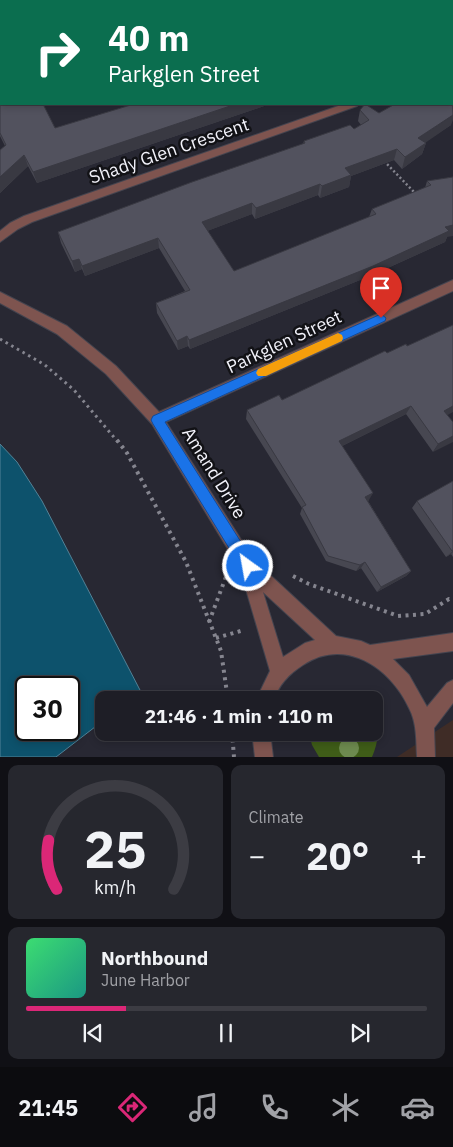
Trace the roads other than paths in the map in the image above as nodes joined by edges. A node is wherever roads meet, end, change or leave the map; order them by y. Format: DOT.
graph roads {
  1 [pos="351,105"];
  2 [pos="0,238"];
  3 [pos="453,285"];
  4 [pos="0,297"];
  5 [pos="157,420"];
  6 [pos="248,566"];
  7 [pos="453,642"];
  8 [pos="332,644"];
  9 [pos="371,653"];
  10 [pos="279,672"];
  11 [pos="453,689"];
  12 [pos="269,691"];
  13 [pos="425,725"];
  14 [pos="262,741"];
  15 [pos="264,757"];
  16 [pos="426,757"];
  1 -- 2 [label="street, Shady Glen Crescent"];
  3 -- 5 [label="street, Parkglen Street"];
  4 -- 5 [label="street, Amand Drive"];
  5 -- 6 [label="street, Amand Drive"];
  6 -- 8 [label="street, Amand Drive"];
  6 -- 10 [label="street, Amand Drive"];
  7 -- 9 [label="street"];
  8 -- 9 [label="street"];
  8 -- 10 [label="street"];
  9 -- 13 [label="street"];
  10 -- 12 [label="street"];
  11 -- 13 [label="street"];
  13 -- 16 [label="street"];
  14 -- 15 [label="street"];
}
